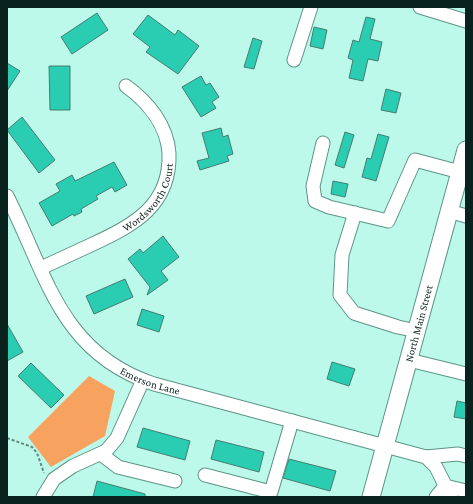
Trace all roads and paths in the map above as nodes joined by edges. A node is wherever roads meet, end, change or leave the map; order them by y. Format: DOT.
graph roads {
  1 [pos="311,7"];
  2 [pos="420,7"];
  3 [pos="466,21"];
  4 [pos="294,60"];
  5 [pos="126,86"];
  6 [pos="323,143"];
  7 [pos="466,150"];
  8 [pos="460,172"];
  9 [pos="7,196"];
  10 [pos="449,211"];
  11 [pos="355,213"];
  12 [pos="466,216"];
  13 [pos="41,268"];
  14 [pos="417,331"];
  15 [pos="409,360"];
  16 [pos="466,374"];
  17 [pos="143,380"];
  18 [pos="292,421"];
  19 [pos="7,438"];
  20 [pos="385,445"];
  21 [pos="101,454"];
  22 [pos="466,456"];
  23 [pos="426,457"];
  24 [pos="205,475"];
  25 [pos="175,481"];
  26 [pos="50,485"];
  27 [pos="448,491"];
  28 [pos="466,491"];
  29 [pos="43,497"];
  30 [pos="371,497"];
  31 [pos="436,497"];
  1 -- 4 [label="street"];
  2 -- 3 [label="street"];
  5 -- 13 [label="street, Wordsworth Court"];
  6 -- 11 [label="street"];
  7 -- 8 [label="main road, North Main Street"];
  8 -- 10 [label="main road, North Main Street"];
  8 -- 11 [label="street"];
  9 -- 13 [label="street, Emerson Lane"];
  10 -- 12 [label="street"];
  10 -- 14 [label="main road, North Main Street"];
  11 -- 14 [label="street"];
  13 -- 17 [label="street, Emerson Lane"];
  14 -- 15 [label="main road, North Main Street"];
  15 -- 16 [label="street"];
  15 -- 20 [label="main road, North Main Street"];
  17 -- 18 [label="street, Emerson Lane"];
  17 -- 21 [label="street"];
  18 -- 20 [label="street, Emerson Lane"];
  18 -- 24 [label="street"];
  19 -- 26 [label="path"];
  20 -- 23 [label="street, Emerson Lane"];
  20 -- 30 [label="main road, North Main Street"];
  21 -- 25 [label="street"];
  21 -- 26 [label="street"];
  22 -- 23 [label="street"];
  23 -- 27 [label="street"];
  26 -- 29 [label="street"];
  27 -- 28 [label="street"];
  27 -- 31 [label="street"];
}
